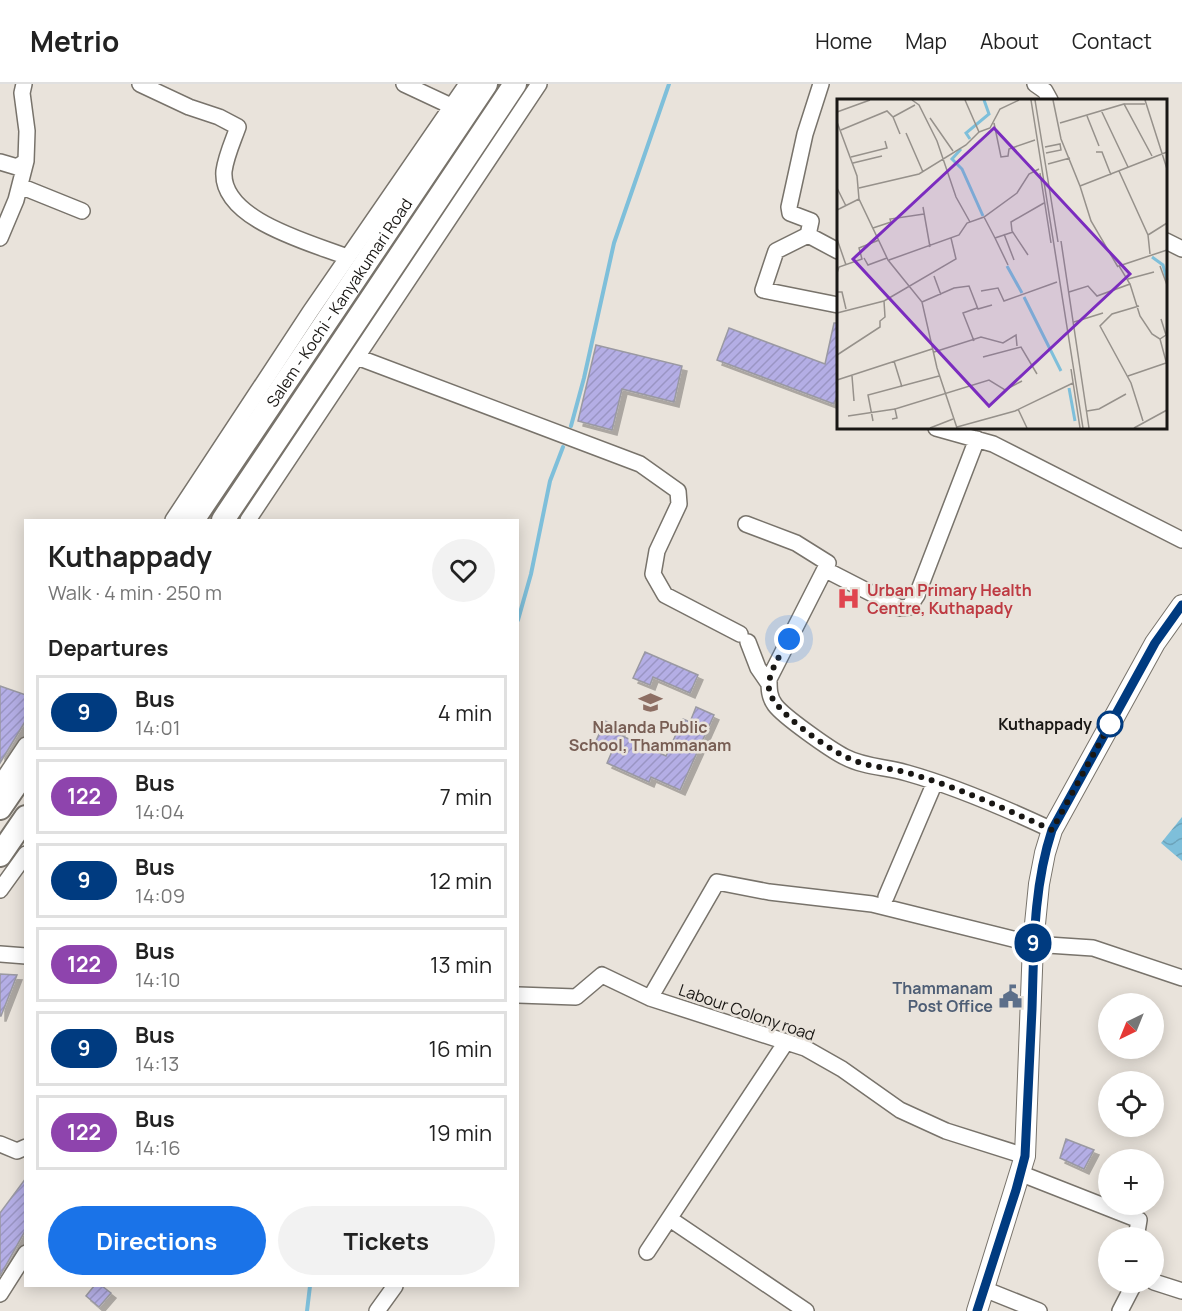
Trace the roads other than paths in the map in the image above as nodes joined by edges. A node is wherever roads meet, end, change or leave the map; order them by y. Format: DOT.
graph roads {
  1 [pos="24,84"];
  2 [pos="140,84"];
  3 [pos="404,84"];
  4 [pos="467,84"];
  5 [pos="486,84"];
  6 [pos="515,84"];
  7 [pos="539,84"];
  8 [pos="821,84"];
  9 [pos="1035,84"];
  10 [pos="1049,99"];
  11 [pos="451,106"];
  12 [pos="26,161"];
  13 [pos="0,162"];
  14 [pos="20,186"];
  15 [pos="82,211"];
  16 [pos="808,235"];
  17 [pos="0,238"];
  18 [pos="1167,242"];
  19 [pos="1182,249"];
  20 [pos="837,250"];
  21 [pos="347,257"];
  22 [pos="837,304"];
  23 [pos="357,357"];
  24 [pos="940,429"];
  25 [pos="976,439"];
  26 [pos="204,489"];
  27 [pos="174,519"];
  28 [pos="193,519"];
  29 [pos="224,519"];
  30 [pos="249,519"];
  31 [pos="746,524"];
  32 [pos="1182,540"];
  33 [pos="826,570"];
  34 [pos="1182,605"];
  35 [pos="769,684"];
  36 [pos="24,748"];
  37 [pos="24,773"];
  38 [pos="935,782"];
  39 [pos="0,784"];
  40 [pos="0,808"];
  41 [pos="24,820"];
  42 [pos="1052,830"];
  43 [pos="9,844"];
  44 [pos="0,890"];
  45 [pos="886,897"];
  46 [pos="1033,944"];
  47 [pos="0,954"];
  48 [pos="24,956"];
  49 [pos="1182,978"];
  50 [pos="519,995"];
  51 [pos="650,998"];
  52 [pos="786,1042"];
  53 [pos="0,1144"];
  54 [pos="24,1148"];
  55 [pos="1023,1165"];
  56 [pos="670,1219"];
  57 [pos="1138,1227"];
  58 [pos="647,1252"];
  59 [pos="24,1256"];
  60 [pos="1164,1285"];
  61 [pos="394,1287"];
  62 [pos="984,1289"];
  63 [pos="1182,1291"];
  64 [pos="1129,1293"];
  65 [pos="0,1294"];
  66 [pos="377,1311"];
  67 [pos="806,1311"];
  68 [pos="977,1311"];
  69 [pos="1039,1311"];
  70 [pos="1120,1311"];
  1 -- 12 [label="street"];
  2 -- 21 [label="street"];
  3 -- 11 [label="street"];
  4 -- 11 [label="street"];
  5 -- 26 [label="highway, Salem - Kochi - Kanyakumari Road"];
  6 -- 29 [label="highway, Salem - Kochi - Kanyakumari Road"];
  7 -- 23 [label="street"];
  8 -- 16 [label="street"];
  9 -- 10 [label="street"];
  11 -- 21 [label="street"];
  12 -- 13 [label="street"];
  12 -- 14 [label="street"];
  14 -- 15 [label="street"];
  14 -- 17 [label="street"];
  16 -- 20 [label="street"];
  16 -- 22 [label="street"];
  18 -- 19 [label="street"];
  21 -- 26 [label="street"];
  23 -- 30 [label="street"];
  23 -- 35 [label="street"];
  24 -- 25 [label="street"];
  25 -- 32 [label="street"];
  25 -- 33 [label="street"];
  26 -- 27 [label="street"];
  26 -- 28 [label="highway, Salem - Kochi - Kanyakumari Road"];
  31 -- 33 [label="street"];
  33 -- 35 [label="street"];
  34 -- 42 [label="main road"];
  35 -- 38 [label="street"];
  36 -- 39 [label="street"];
  37 -- 40 [label="highway"];
  38 -- 42 [label="street"];
  38 -- 45 [label="street"];
  41 -- 43 [label="highway"];
  42 -- 46 [label="main road"];
  43 -- 44 [label="street"];
  46 -- 49 [label="street"];
  46 -- 51 [label="street"];
  46 -- 55 [label="main road"];
  47 -- 48 [label="street"];
  50 -- 51 [label="street, Labour Colony road"];
  51 -- 52 [label="street, Labour Colony road"];
  52 -- 55 [label="street, Labour Colony road"];
  52 -- 56 [label="street"];
  53 -- 54 [label="street"];
  55 -- 57 [label="street, Labour Colony road"];
  55 -- 62 [label="main road"];
  56 -- 58 [label="street"];
  56 -- 67 [label="street"];
  59 -- 65 [label="street"];
  60 -- 63 [label="street"];
  61 -- 66 [label="street"];
  62 -- 68 [label="main road"];
  62 -- 69 [label="street"];
  64 -- 70 [label="street"];
}
